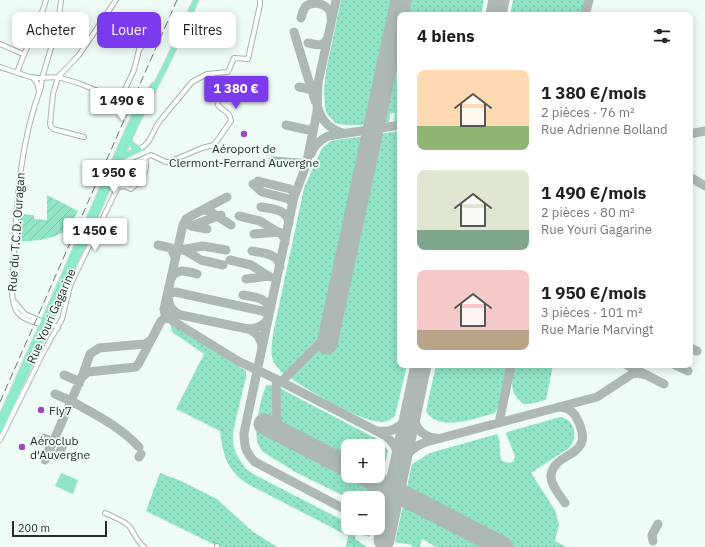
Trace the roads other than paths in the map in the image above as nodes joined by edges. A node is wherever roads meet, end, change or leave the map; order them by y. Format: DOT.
graph roads {
  1 [pos="61,0"];
  2 [pos="116,0"];
  3 [pos="196,0"];
  4 [pos="260,0"];
  5 [pos="45,1"];
  6 [pos="0,44"];
  7 [pos="139,50"];
  8 [pos="23,54"];
  9 [pos="0,67"];
  10 [pos="163,70"];
  11 [pos="16,73"];
  12 [pos="212,74"];
  13 [pos="30,77"];
  14 [pos="58,77"];
  15 [pos="42,78"];
  16 [pos="39,94"];
  17 [pos="120,100"];
  18 [pos="129,103"];
  19 [pos="132,121"];
  20 [pos="84,136"];
  21 [pos="129,139"];
  22 [pos="139,149"];
  23 [pos="145,158"];
  24 [pos="120,159"];
  25 [pos="113,163"];
  26 [pos="129,165"];
  27 [pos="87,235"];
  28 [pos="53,300"];
  29 [pos="39,322"];
  30 [pos="49,323"];
  31 [pos="58,328"];
  32 [pos="42,330"];
  33 [pos="0,420"];
  34 [pos="0,430"];
  35 [pos="0,440"];
  36 [pos="106,514"];
  37 [pos="144,547"];
  1 -- 15 [label="street, Rue du T.C.D. Ouragan"];
  2 -- 14 [label="street"];
  3 -- 10 [label="main road, Rue Youri Gagarine"];
  4 -- 12 [label="street"];
  5 -- 8 [label="street"];
  6 -- 8 [label="street"];
  7 -- 17 [label="street"];
  8 -- 11 [label="street"];
  9 -- 11 [label="street"];
  10 -- 19 [label="main road, Rue Youri Gagarine"];
  10 -- 21 [label="main road, Rue Youri Gagarine"];
  11 -- 13 [label="street"];
  12 -- 22 [label="street"];
  12 -- 23 [label="street"];
  13 -- 15 [label="street"];
  13 -- 16 [label="street"];
  14 -- 15 [label="street"];
  14 -- 17 [label="street"];
  14 -- 20 [label="street"];
  15 -- 16 [label="street, Rue du T.C.D. Ouragan"];
  16 -- 29 [label="street, Rue du T.C.D. Ouragan"];
  17 -- 18 [label="street"];
  19 -- 24 [label="main road"];
  19 -- 25 [label="main road, Rue Youri Gagarine"];
  21 -- 22 [label="main road"];
  21 -- 24 [label="main road, Rue Youri Gagarine"];
  22 -- 24 [label="main road"];
  23 -- 26 [label="street"];
  23 -- 31 [label="street"];
  24 -- 25 [label="main road"];
  24 -- 26 [label="main road"];
  24 -- 27 [label="main road, Rue Youri Gagarine"];
  25 -- 28 [label="main road, Rue Youri Gagarine"];
  26 -- 27 [label="main road"];
  27 -- 30 [label="main road, Rue Youri Gagarine"];
  28 -- 29 [label="main road, Rue Youri Gagarine"];
  28 -- 30 [label="street"];
  29 -- 30 [label="street"];
  29 -- 32 [label="main road, Rue Youri Gagarine"];
  30 -- 31 [label="street"];
  30 -- 32 [label="main road, Rue Youri Gagarine"];
  31 -- 35 [label="street"];
  32 -- 33 [label="main road, Rue Youri Gagarine"];
  32 -- 34 [label="main road, Rue Youri Gagarine"];
  36 -- 37 [label="street"];
}
